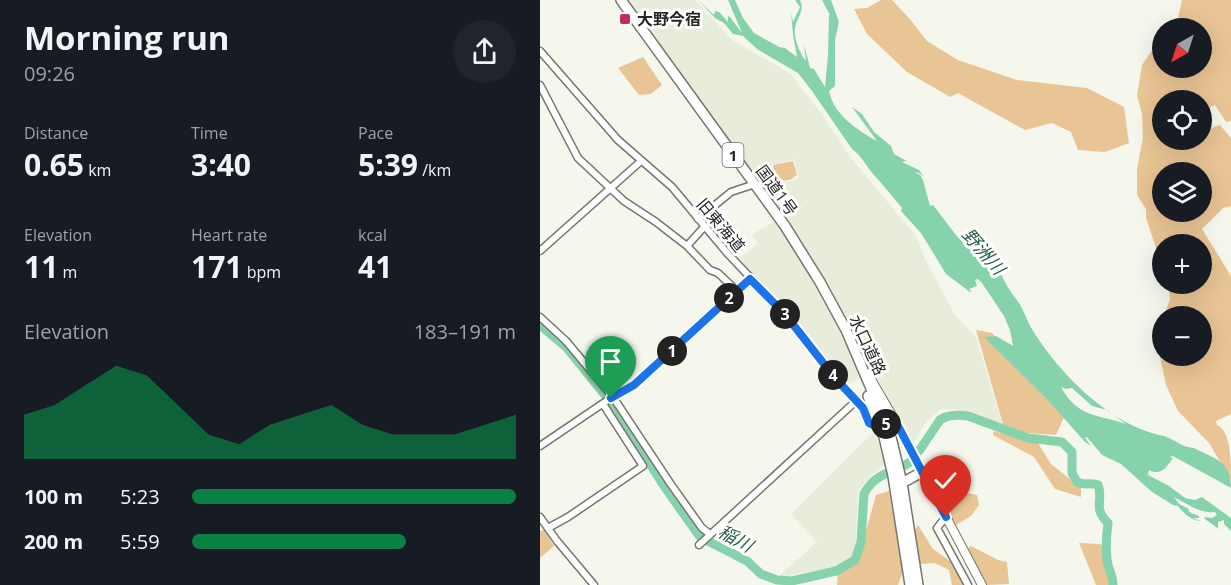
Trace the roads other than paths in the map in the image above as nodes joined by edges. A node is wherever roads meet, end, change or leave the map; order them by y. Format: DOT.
graph roads {
  1 [pos="621,0"];
  2 [pos="540,51"];
  3 [pos="540,85"];
  4 [pos="641,161"];
  5 [pos="755,184"];
  6 [pos="609,189"];
  7 [pos="698,219"];
  8 [pos="704,227"];
  9 [pos="687,246"];
  10 [pos="540,251"];
  11 [pos="750,279"];
  12 [pos="737,291"];
  13 [pos="837,315"];
  14 [pos="540,317"];
  15 [pos="860,360"];
  16 [pos="608,400"];
  17 [pos="856,401"];
  18 [pos="878,414"];
  19 [pos="897,424"];
  20 [pos="540,446"];
  21 [pos="922,472"];
  22 [pos="896,474"];
  23 [pos="902,483"];
  24 [pos="540,516"];
  25 [pos="946,517"];
  26 [pos="548,528"];
  27 [pos="709,535"];
  28 [pos="700,544"];
  29 [pos="594,585"];
  30 [pos="910,585"];
  31 [pos="918,585"];
  32 [pos="968,585"];
  33 [pos="982,585"];
  1 -- 5 [label="highway, 国道1号 / 1"];
  2 -- 4 [label="street, 旧東海道"];
  3 -- 6 [label="street"];
  4 -- 6 [label="street"];
  4 -- 7 [label="street, 旧東海道"];
  5 -- 7 [label="street"];
  5 -- 13 [label="highway, 国道1号 / 1"];
  6 -- 9 [label="street"];
  6 -- 10 [label="street"];
  7 -- 8 [label="street, 旧東海道"];
  8 -- 9 [label="street"];
  8 -- 11 [label="street, 旧東海道"];
  9 -- 12 [label="street"];
  11 -- 12 [label="street"];
  11 -- 17 [label="street, 旧東海道"];
  12 -- 16 [label="street"];
  13 -- 15 [label="highway, 水口道路 / 1"];
  13 -- 18 [label="highway, 水口道路 / 1"];
  14 -- 16 [label="street"];
  15 -- 18 [label="highway, 水口道路 / 1"];
  15 -- 19 [label="main road"];
  16 -- 20 [label="street"];
  16 -- 26 [label="street"];
  16 -- 27 [label="street"];
  17 -- 18 [label="street, 旧東海道"];
  17 -- 27 [label="street"];
  18 -- 19 [label="main road"];
  18 -- 19 [label="street"];
  18 -- 22 [label="highway, 水口道路 / 1"];
  19 -- 21 [label="main road"];
  21 -- 23 [label="highway"];
  21 -- 25 [label="main road"];
  22 -- 23 [label="highway, 水口道路 / 1"];
  22 -- 30 [label="highway, 水口道路 / 1"];
  23 -- 31 [label="highway, 水口道路 / 1"];
  24 -- 26 [label="street"];
  25 -- 32 [label="street"];
  25 -- 33 [label="main road"];
  26 -- 29 [label="street"];
  27 -- 28 [label="street"];
}
